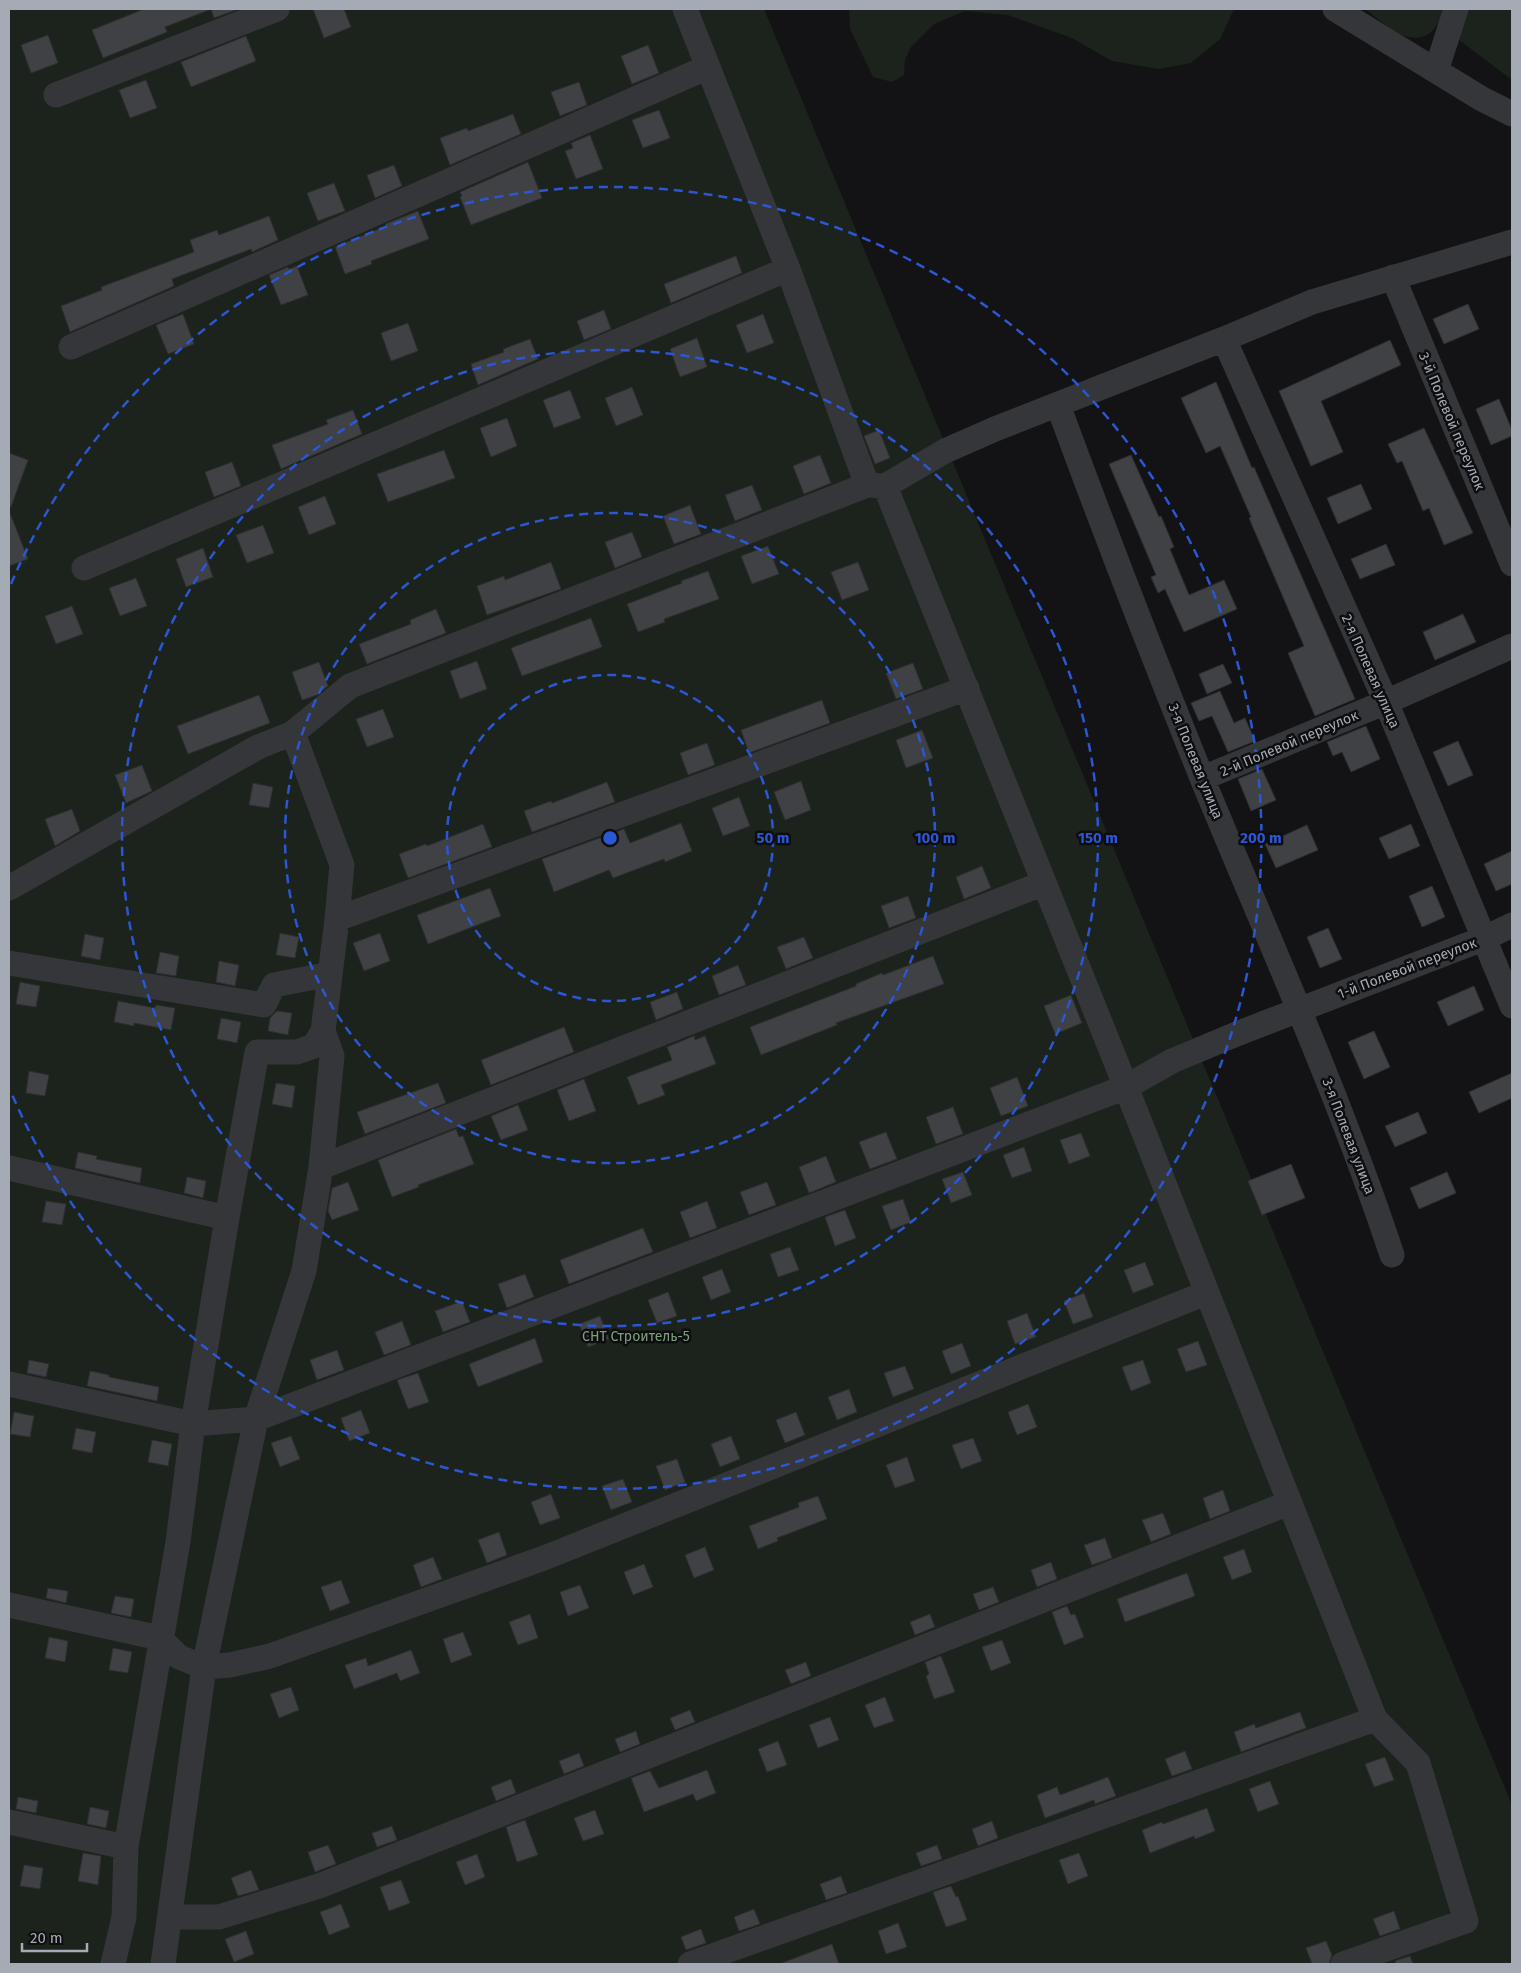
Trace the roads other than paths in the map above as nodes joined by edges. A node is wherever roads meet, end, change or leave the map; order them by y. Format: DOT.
graph roads {
  1 [pos="277,9"];
  2 [pos="684,9"];
  3 [pos="1335,9"];
  4 [pos="1456,9"];
  5 [pos="708,67"];
  6 [pos="1436,70"];
  7 [pos="56,95"];
  8 [pos="1512,114"];
  9 [pos="1512,242"];
  10 [pos="788,269"];
  11 [pos="1393,277"];
  12 [pos="1224,339"];
  13 [pos="71,347"];
  14 [pos="1058,406"];
  15 [pos="876,485"];
  16 [pos="1512,564"];
  17 [pos="84,568"];
  18 [pos="1512,646"];
  19 [pos="967,688"];
  20 [pos="1386,702"];
  21 [pos="293,733"];
  22 [pos="1203,778"];
  23 [pos="1044,883"];
  24 [pos="9,888"];
  25 [pos="337,919"];
  26 [pos="1512,925"];
  27 [pos="1485,938"];
  28 [pos="9,963"];
  29 [pos="330,974"];
  30 [pos="1512,1006"];
  31 [pos="1300,1008"];
  32 [pos="323,1031"];
  33 [pos="1126,1087"];
  34 [pos="321,1167"];
  35 [pos="9,1168"];
  36 [pos="226,1218"];
  37 [pos="1392,1255"];
  38 [pos="1206,1293"];
  39 [pos="9,1384"];
  40 [pos="256,1419"];
  41 [pos="193,1424"];
  42 [pos="1289,1503"];
  43 [pos="9,1605"];
  44 [pos="160,1638"];
  45 [pos="204,1667"];
  46 [pos="1375,1719"];
  47 [pos="9,1822"];
  48 [pos="126,1847"];
  49 [pos="170,1917"];
  50 [pos="113,1964"];
  51 [pos="163,1964"];
  52 [pos="690,1964"];
  53 [pos="1343,1964"];
  1 -- 7 [label="street"];
  2 -- 5 [label="street"];
  3 -- 6 [label="street"];
  4 -- 6 [label="street"];
  5 -- 10 [label="street"];
  5 -- 13 [label="street"];
  6 -- 8 [label="street"];
  9 -- 11 [label="street"];
  10 -- 15 [label="street"];
  10 -- 17 [label="street"];
  11 -- 12 [label="street"];
  11 -- 16 [label="street, 3-й Полевой переулок"];
  12 -- 14 [label="street"];
  12 -- 20 [label="street, 2-я Полевая улица"];
  14 -- 15 [label="street"];
  14 -- 22 [label="street, 3-я Полевая улица"];
  15 -- 19 [label="street"];
  15 -- 21 [label="street"];
  18 -- 20 [label="street, 2-й Полевой переулок"];
  19 -- 23 [label="street"];
  19 -- 25 [label="street"];
  20 -- 22 [label="street, 2-й Полевой переулок"];
  20 -- 27 [label="street, 2-я Полевая улица"];
  21 -- 24 [label="street"];
  21 -- 25 [label="street"];
  22 -- 31 [label="street, 3-я Полевая улица"];
  23 -- 33 [label="street"];
  23 -- 34 [label="street"];
  25 -- 29 [label="street"];
  26 -- 27 [label="street, 1-й Полевой переулок"];
  27 -- 30 [label="street, 2-я Полевая улица"];
  27 -- 31 [label="street, 1-й Полевой переулок"];
  28 -- 29 [label="street"];
  29 -- 32 [label="street"];
  31 -- 33 [label="street, 1-й Полевой переулок"];
  31 -- 37 [label="street, 3-я Полевая улица"];
  32 -- 34 [label="street"];
  32 -- 36 [label="street"];
  33 -- 38 [label="street"];
  33 -- 40 [label="street, 1-й Полевой переулок"];
  34 -- 40 [label="street"];
  35 -- 36 [label="street"];
  36 -- 41 [label="street"];
  38 -- 42 [label="street"];
  38 -- 45 [label="street"];
  39 -- 41 [label="street, 1-й Полевой переулок"];
  40 -- 41 [label="street, 1-й Полевой переулок"];
  40 -- 45 [label="street"];
  41 -- 44 [label="street"];
  42 -- 46 [label="street"];
  42 -- 49 [label="street"];
  43 -- 44 [label="street"];
  44 -- 45 [label="street"];
  44 -- 48 [label="street"];
  45 -- 49 [label="street"];
  46 -- 52 [label="street"];
  46 -- 53 [label="street"];
  47 -- 48 [label="street"];
  48 -- 50 [label="street"];
  49 -- 51 [label="street"];
}
